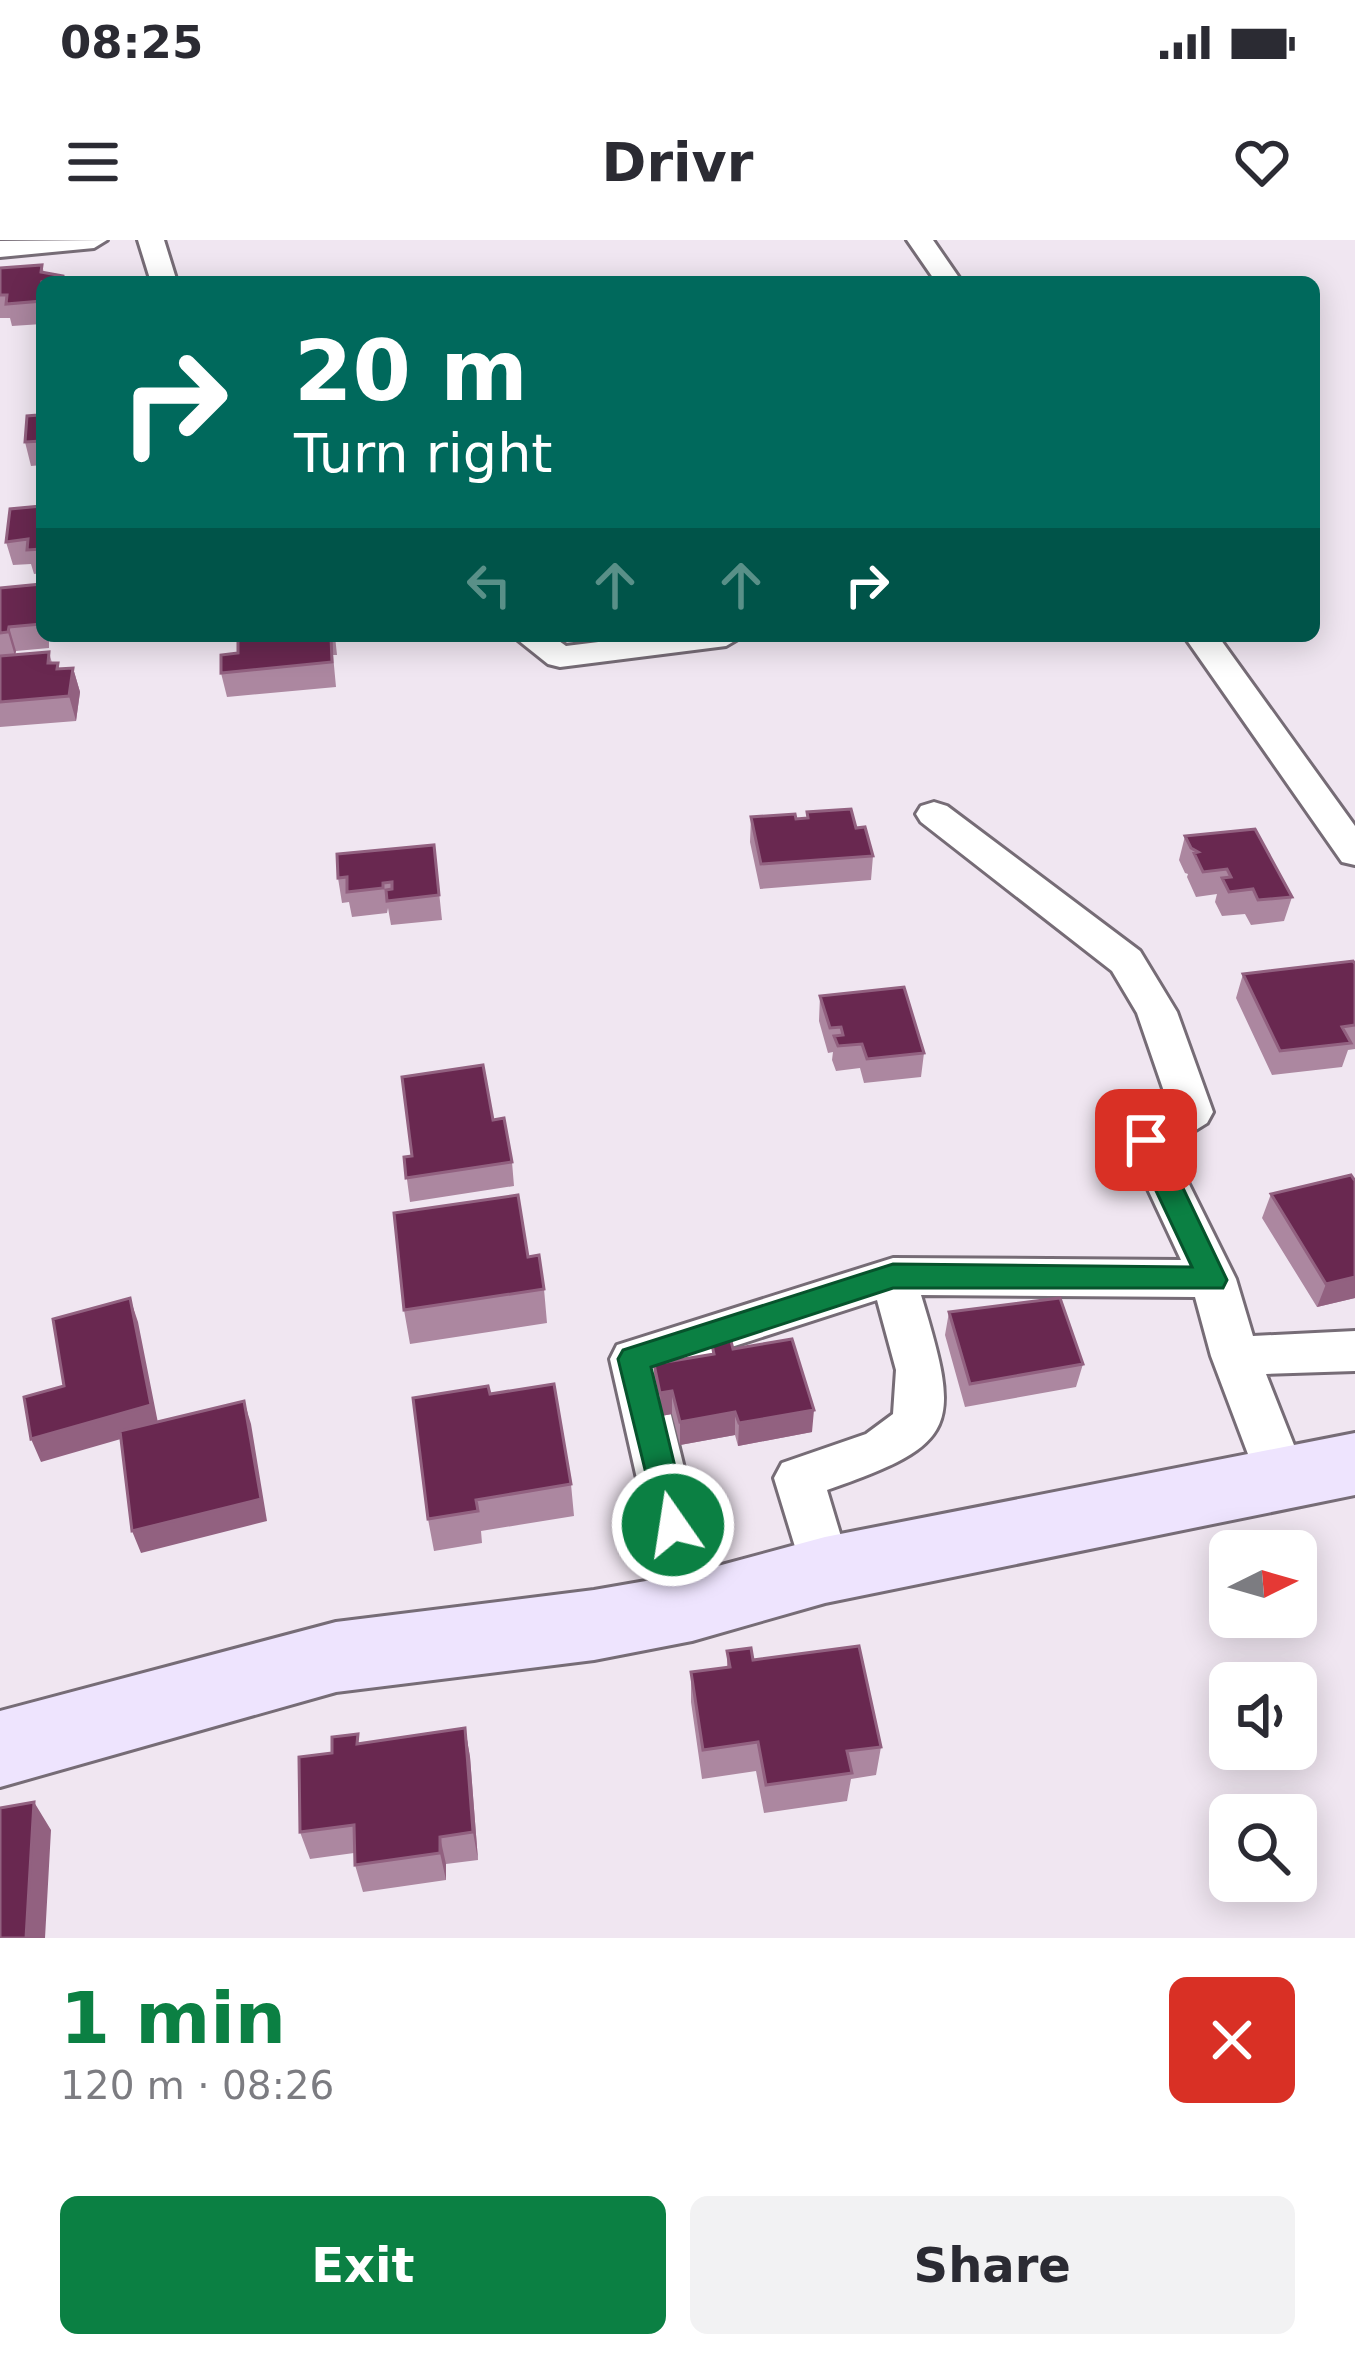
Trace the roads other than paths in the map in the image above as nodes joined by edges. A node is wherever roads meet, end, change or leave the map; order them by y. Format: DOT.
graph roads {
  1 [pos="94,240"];
  2 [pos="152,240"];
  3 [pos="920,240"];
  4 [pos="0,249"];
  5 [pos="162,276"];
  6 [pos="945,276"];
  7 [pos="539,642"];
  8 [pos="679,642"];
  9 [pos="1205,642"];
  10 [pos="934,814"];
  11 [pos="1355,854"];
  12 [pos="893,1276"];
  13 [pos="1213,1280"];
  14 [pos="1355,1351"];
  15 [pos="1235,1356"];
  16 [pos="1355,1464"];
  17 [pos="1282,1478"];
  18 [pos="824,1570"];
  19 [pos="692,1607"];
  20 [pos="0,1749"];
  1 -- 4 [label="street"];
  2 -- 5 [label="street"];
  3 -- 6 [label="street"];
  7 -- 8 [label="street"];
  9 -- 11 [label="street"];
  10 -- 13 [label="street"];
  12 -- 13 [label="street"];
  12 -- 18 [label="street"];
  12 -- 19 [label="street"];
  13 -- 15 [label="street"];
  14 -- 15 [label="street"];
  15 -- 17 [label="street"];
  16 -- 17 [label="street"];
  17 -- 18 [label="street"];
  18 -- 19 [label="street"];
  19 -- 20 [label="street"];
}
